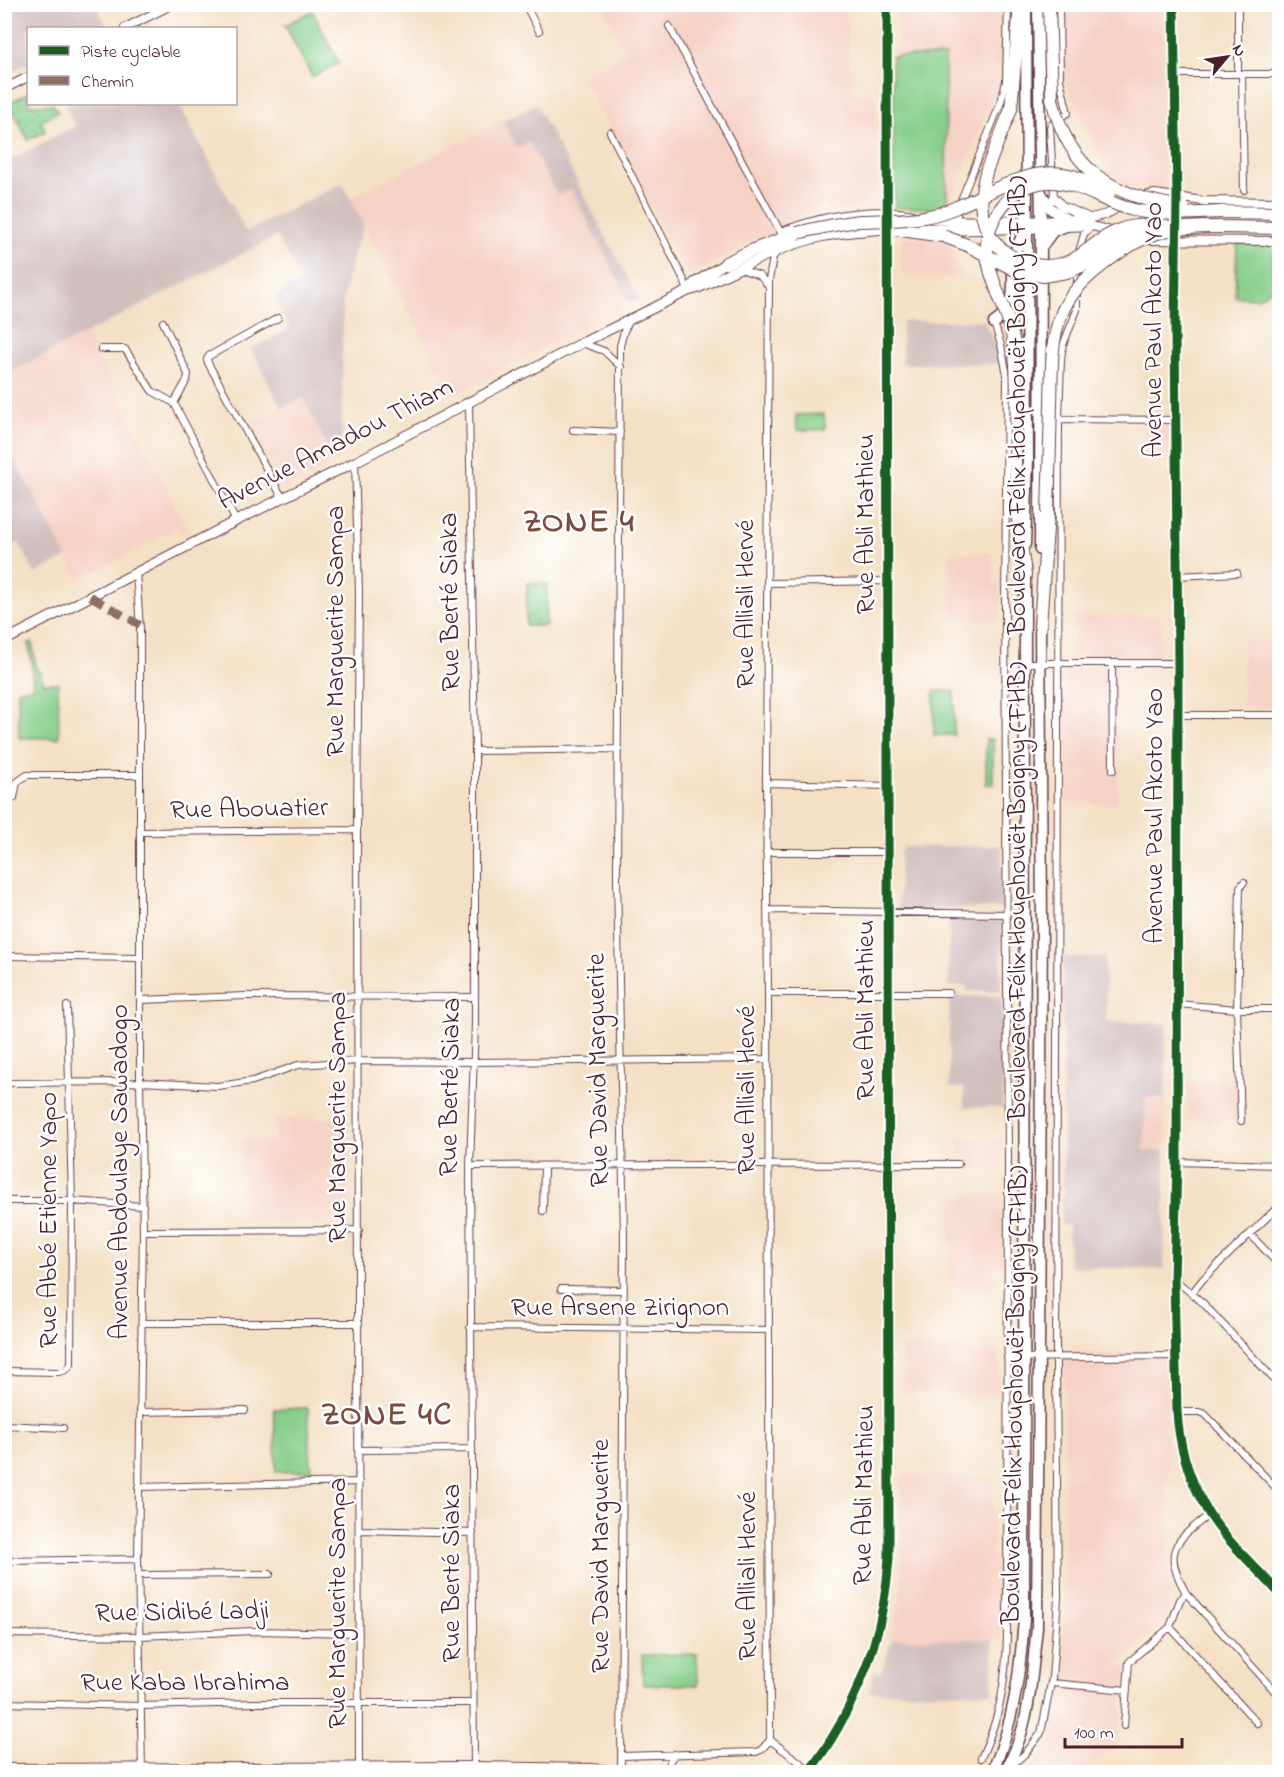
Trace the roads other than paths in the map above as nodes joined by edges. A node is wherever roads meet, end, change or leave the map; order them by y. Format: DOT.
graph roads {
  1 [pos="173,4"];
  2 [pos="525,4"];
  3 [pos="887,4"];
  4 [pos="1008,4"];
  5 [pos="1020,4"];
  6 [pos="1026,4"];
  7 [pos="1038,4"];
  8 [pos="1049,4"];
  9 [pos="1059,4"];
  10 [pos="1174,4"];
  11 [pos="1238,4"];
  12 [pos="669,26"];
  13 [pos="127,27"];
  14 [pos="539,31"];
  15 [pos="1174,74"];
  16 [pos="1240,74"];
  17 [pos="1280,74"];
  18 [pos="27,78"];
  19 [pos="4,89"];
  20 [pos="610,132"];
  21 [pos="1244,190"];
  22 [pos="1041,193"];
  23 [pos="1155,194"];
  24 [pos="1177,197"];
  25 [pos="1052,201"];
  26 [pos="1203,201"];
  27 [pos="1280,202"];
  28 [pos="1220,212"];
  29 [pos="888,213"];
  30 [pos="1280,213"];
  31 [pos="1151,219"];
  32 [pos="1066,222"];
  33 [pos="1091,222"];
  34 [pos="1041,224"];
  35 [pos="1025,225"];
  36 [pos="958,226"];
  37 [pos="1220,227"];
  38 [pos="1280,228"];
  39 [pos="891,229"];
  40 [pos="781,233"];
  41 [pos="1159,240"];
  42 [pos="1207,241"];
  43 [pos="1280,241"];
  44 [pos="1176,242"];
  45 [pos="1041,249"];
  46 [pos="778,251"];
  47 [pos="732,266"];
  48 [pos="770,287"];
  49 [pos="688,291"];
  50 [pos="278,318"];
  51 [pos="630,320"];
  52 [pos="164,322"];
  53 [pos="994,323"];
  54 [pos="582,343"];
  55 [pos="101,349"];
  56 [pos="621,368"];
  57 [pos="470,402"];
  58 [pos="174,403"];
  59 [pos="1059,419"];
  60 [pos="1177,420"];
  61 [pos="573,430"];
  62 [pos="620,432"];
  63 [pos="355,462"];
  64 [pos="282,497"];
  65 [pos="236,520"];
  66 [pos="136,572"];
  67 [pos="1237,573"];
  68 [pos="1024,575"];
  69 [pos="1177,576"];
  70 [pos="888,581"];
  71 [pos="768,583"];
  72 [pos="1040,626"];
  73 [pos="4,641"];
  74 [pos="1025,663"];
  75 [pos="1041,663"];
  76 [pos="1058,663"];
  77 [pos="1113,663"];
  78 [pos="1178,663"];
  79 [pos="1178,715"];
  80 [pos="1280,715"];
  81 [pos="619,749"];
  82 [pos="475,751"];
  83 [pos="1113,771"];
  84 [pos="140,775"];
  85 [pos="766,783"];
  86 [pos="889,786"];
  87 [pos="14,798"];
  88 [pos="357,830"];
  89 [pos="140,832"];
  90 [pos="766,852"];
  91 [pos="889,852"];
  92 [pos="1244,882"];
  93 [pos="768,910"];
  94 [pos="888,912"];
  95 [pos="1007,914"];
  96 [pos="4,956"];
  97 [pos="139,958"];
  98 [pos="889,992"];
  99 [pos="768,993"];
  100 [pos="949,993"];
  101 [pos="358,996"];
  102 [pos="474,997"];
  103 [pos="140,1000"];
  104 [pos="1177,1004"];
  105 [pos="67,1006"];
  106 [pos="1237,1009"];
  107 [pos="1280,1009"];
  108 [pos="768,1059"];
  109 [pos="620,1060"];
  110 [pos="358,1061"];
  111 [pos="474,1062"];
  112 [pos="140,1082"];
  113 [pos="4,1083"];
  114 [pos="69,1083"];
  115 [pos="1241,1121"];
  116 [pos="1177,1162"];
  117 [pos="767,1163"];
  118 [pos="889,1163"];
  119 [pos="958,1164"];
  120 [pos="1280,1165"];
  121 [pos="470,1166"];
  122 [pos="621,1166"];
  123 [pos="544,1167"];
  124 [pos="4,1201"];
  125 [pos="72,1201"];
  126 [pos="143,1206"];
  127 [pos="1280,1206"];
  128 [pos="543,1211"];
  129 [pos="359,1230"];
  130 [pos="144,1231"];
  131 [pos="1250,1234"];
  132 [pos="1280,1266"];
  133 [pos="1174,1279"];
  134 [pos="561,1289"];
  135 [pos="623,1290"];
  136 [pos="1192,1293"];
  137 [pos="143,1323"];
  138 [pos="359,1323"];
  139 [pos="470,1327"];
  140 [pos="622,1328"];
  141 [pos="769,1330"];
  142 [pos="1176,1356"];
  143 [pos="1040,1357"];
  144 [pos="1056,1357"];
  145 [pos="1007,1358"];
  146 [pos="1023,1358"];
  147 [pos="4,1371"];
  148 [pos="1280,1386"];
  149 [pos="246,1410"];
  150 [pos="140,1412"];
  151 [pos="1176,1412"];
  152 [pos="4,1425"];
  153 [pos="63,1428"];
  154 [pos="472,1449"];
  155 [pos="359,1450"];
  156 [pos="1007,1478"];
  157 [pos="359,1482"];
  158 [pos="138,1487"];
  159 [pos="1280,1492"];
  160 [pos="1023,1499"];
  161 [pos="1210,1514"];
  162 [pos="359,1530"];
  163 [pos="473,1533"];
  164 [pos="138,1559"];
  165 [pos="4,1561"];
  166 [pos="270,1574"];
  167 [pos="138,1575"];
  168 [pos="1276,1583"];
  169 [pos="1186,1593"];
  170 [pos="1280,1594"];
  171 [pos="1170,1627"];
  172 [pos="4,1634"];
  173 [pos="359,1634"];
  174 [pos="140,1636"];
  175 [pos="1051,1683"];
  176 [pos="1127,1690"];
  177 [pos="1280,1697"];
  178 [pos="473,1702"];
  179 [pos="4,1703"];
  180 [pos="358,1703"];
  181 [pos="141,1706"];
  182 [pos="1257,1723"];
  183 [pos="1124,1726"];
  184 [pos="770,1740"];
  185 [pos="674,1754"];
  186 [pos="622,1756"];
  187 [pos="981,1758"];
  188 [pos="4,1768"];
  189 [pos="358,1769"];
  190 [pos="474,1769"];
  191 [pos="992,1769"];
  192 [pos="142,1770"];
  193 [pos="571,1770"];
  194 [pos="621,1772"];
  195 [pos="809,1772"];
  196 [pos="1005,1772"];
  197 [pos="664,1773"];
  1 -- 13 [label="street"];
  2 -- 14 [label="street"];
  3 -- 29 [label="street, Rue Abli Mathieu"];
  4 -- 36 [label="street"];
  5 -- 31 [label="highway, bridge"];
  6 -- 35 [label="highway, Boulevard Félix Houphouët Boigny (FHB)"];
  7 -- 22 [label="highway, Boulevard Félix Houphouët Boigny (FHB)"];
  8 -- 28 [label="highway, bridge"];
  9 -- 25 [label="street"];
  10 -- 15 [label="street, Avenue Paul Akoto Yao"];
  11 -- 16 [label="street"];
  12 -- 40 [label="street"];
  15 -- 16 [label="street"];
  15 -- 24 [label="street, Avenue Paul Akoto Yao"];
  16 -- 17 [label="street"];
  16 -- 21 [label="street"];
  18 -- 19 [label="street"];
  20 -- 49 [label="street"];
  22 -- 25 [label="highway"];
  22 -- 34 [label="highway, Boulevard Félix Houphouët Boigny (FHB)"];
  23 -- 24 [label="street"];
  23 -- 33 [label="street"];
  23 -- 41 [label="street"];
  24 -- 26 [label="street"];
  24 -- 44 [label="street, Avenue Paul Akoto Yao"];
  25 -- 32 [label="highway"];
  25 -- 33 [label="street"];
  25 -- 34 [label="street"];
  26 -- 27 [label="street"];
  26 -- 42 [label="street"];
  28 -- 30 [label="highway"];
  28 -- 31 [label="highway, bridge"];
  29 -- 36 [label="main road, Avenue Amadou Thiam"];
  29 -- 39 [label="street, Rue Abli Mathieu"];
  29 -- 40 [label="main road, Avenue Amadou Thiam"];
  31 -- 37 [label="highway, bridge"];
  31 -- 39 [label="highway, bridge"];
  31 -- 47 [label="highway, bridge"];
  31 -- 68 [label="highway, bridge"];
  32 -- 33 [label="street"];
  32 -- 34 [label="street"];
  32 -- 45 [label="highway"];
  33 -- 41 [label="street"];
  33 -- 59 [label="street"];
  34 -- 35 [label="main road, Avenue Amadou Thiam"];
  34 -- 45 [label="highway, Boulevard Félix Houphouët Boigny (FHB)"];
  35 -- 36 [label="main road, Avenue Amadou Thiam"];
  35 -- 53 [label="highway"];
  35 -- 68 [label="highway, Boulevard Félix Houphouët Boigny (FHB)"];
  36 -- 39 [label="main road, Avenue Amadou Thiam"];
  37 -- 38 [label="highway"];
  37 -- 72 [label="highway, bridge"];
  39 -- 46 [label="main road, Avenue Amadou Thiam"];
  39 -- 70 [label="street, Rue Abli Mathieu"];
  40 -- 47 [label="main road, Avenue Amadou Thiam"];
  41 -- 44 [label="street"];
  42 -- 43 [label="street"];
  42 -- 44 [label="street"];
  44 -- 60 [label="street, Avenue Paul Akoto Yao"];
  45 -- 72 [label="highway, Boulevard Félix Houphouët Boigny (FHB)"];
  46 -- 47 [label="main road, Avenue Amadou Thiam"];
  46 -- 48 [label="street, Rue Alliali Hervé"];
  47 -- 48 [label="street"];
  47 -- 49 [label="main road, Avenue Amadou Thiam"];
  48 -- 71 [label="street, Rue Alliali Hervé"];
  49 -- 51 [label="main road, Avenue Amadou Thiam"];
  50 -- 64 [label="street"];
  51 -- 54 [label="main road, Avenue Amadou Thiam"];
  51 -- 56 [label="street, Rue David Marguerite"];
  52 -- 58 [label="street"];
  53 -- 95 [label="street"];
  54 -- 56 [label="street"];
  54 -- 57 [label="main road, Avenue Amadou Thiam"];
  55 -- 58 [label="street"];
  56 -- 62 [label="street, Rue David Marguerite"];
  57 -- 63 [label="main road, Avenue Amadou Thiam"];
  57 -- 82 [label="street, Rue Berté Siaka"];
  58 -- 65 [label="street"];
  59 -- 60 [label="street"];
  59 -- 76 [label="street"];
  60 -- 69 [label="street, Avenue Paul Akoto Yao"];
  61 -- 62 [label="street"];
  62 -- 81 [label="street, Rue David Marguerite"];
  63 -- 64 [label="main road, Avenue Amadou Thiam"];
  63 -- 88 [label="street, Rue Marguerite Sampa"];
  64 -- 65 [label="main road, Avenue Amadou Thiam"];
  65 -- 66 [label="main road, Avenue Amadou Thiam"];
  66 -- 73 [label="main road, Avenue Amadou Thiam"];
  66 -- 84 [label="street, Avenue Abdoulaye Sawadogo"];
  67 -- 69 [label="street"];
  68 -- 74 [label="highway, Boulevard Félix Houphouët Boigny (FHB)"];
  69 -- 78 [label="street, Avenue Paul Akoto Yao"];
  70 -- 71 [label="street"];
  70 -- 86 [label="street, Rue Abli Mathieu"];
  71 -- 85 [label="street, Rue Alliali Hervé"];
  72 -- 75 [label="highway, Boulevard Félix Houphouët Boigny (FHB)"];
  74 -- 75 [label="street"];
  74 -- 146 [label="highway, Boulevard Félix Houphouët Boigny (FHB)"];
  75 -- 76 [label="street"];
  75 -- 143 [label="highway, Boulevard Félix Houphouët Boigny (FHB)"];
  76 -- 77 [label="street"];
  76 -- 144 [label="street"];
  77 -- 78 [label="street"];
  77 -- 83 [label="street"];
  78 -- 79 [label="street, Avenue Paul Akoto Yao"];
  79 -- 80 [label="street"];
  79 -- 104 [label="street, Avenue Paul Akoto Yao"];
  81 -- 82 [label="street"];
  81 -- 109 [label="street, Rue David Marguerite"];
  82 -- 102 [label="street, Rue Berté Siaka"];
  84 -- 87 [label="street"];
  84 -- 89 [label="street, Avenue Abdoulaye Sawadogo"];
  85 -- 86 [label="street"];
  85 -- 90 [label="street, Rue Alliali Hervé"];
  86 -- 91 [label="street, Rue Abli Mathieu"];
  88 -- 89 [label="street, Rue Abouatier"];
  88 -- 101 [label="street, Rue Marguerite Sampa"];
  89 -- 97 [label="street, Avenue Abdoulaye Sawadogo"];
  90 -- 91 [label="street"];
  90 -- 93 [label="street, Rue Alliali Hervé"];
  91 -- 94 [label="street, Rue Abli Mathieu"];
  92 -- 106 [label="street"];
  93 -- 94 [label="street"];
  93 -- 99 [label="street, Rue Alliali Hervé"];
  94 -- 95 [label="street"];
  94 -- 98 [label="street, Rue Abli Mathieu"];
  95 -- 145 [label="street"];
  96 -- 97 [label="street"];
  97 -- 103 [label="street, Avenue Abdoulaye Sawadogo"];
  98 -- 99 [label="street"];
  98 -- 100 [label="street"];
  98 -- 118 [label="street, Rue Abli Mathieu"];
  99 -- 108 [label="street, Rue Alliali Hervé"];
  101 -- 102 [label="street"];
  101 -- 103 [label="street"];
  101 -- 110 [label="street, Rue Marguerite Sampa"];
  102 -- 111 [label="street, Rue Berté Siaka"];
  103 -- 112 [label="street, Avenue Abdoulaye Sawadogo"];
  104 -- 106 [label="street"];
  104 -- 116 [label="street, Avenue Paul Akoto Yao"];
  105 -- 114 [label="street, Rue Abbé Etienne Yapo"];
  106 -- 107 [label="street"];
  106 -- 115 [label="street"];
  108 -- 109 [label="street"];
  108 -- 117 [label="street, Rue Alliali Hervé"];
  109 -- 111 [label="street"];
  109 -- 122 [label="street, Rue David Marguerite"];
  110 -- 111 [label="street"];
  110 -- 112 [label="street"];
  110 -- 129 [label="street, Rue Marguerite Sampa"];
  111 -- 121 [label="street, Rue Berté Siaka"];
  112 -- 114 [label="street"];
  112 -- 126 [label="street, Avenue Abdoulaye Sawadogo"];
  113 -- 114 [label="street"];
  114 -- 125 [label="street, Rue Abbé Etienne Yapo"];
  116 -- 120 [label="street"];
  116 -- 133 [label="street, Avenue Paul Akoto Yao"];
  117 -- 118 [label="street"];
  117 -- 122 [label="street"];
  117 -- 141 [label="street, Rue Alliali Hervé"];
  118 -- 119 [label="street"];
  118 -- 195 [label="street, Rue Abli Mathieu"];
  121 -- 123 [label="street"];
  121 -- 139 [label="street, Rue Berté Siaka"];
  122 -- 123 [label="street"];
  122 -- 135 [label="street, Rue David Marguerite"];
  123 -- 128 [label="street"];
  124 -- 125 [label="street"];
  125 -- 126 [label="street"];
  125 -- 147 [label="street, Rue Abbé Etienne Yapo"];
  126 -- 130 [label="street, Avenue Abdoulaye Sawadogo"];
  127 -- 131 [label="street"];
  129 -- 130 [label="street"];
  129 -- 138 [label="street, Rue Marguerite Sampa"];
  130 -- 137 [label="street, Avenue Abdoulaye Sawadogo"];
  131 -- 132 [label="street"];
  131 -- 136 [label="street"];
  133 -- 136 [label="street"];
  133 -- 142 [label="street, Avenue Paul Akoto Yao"];
  134 -- 135 [label="street"];
  135 -- 140 [label="street, Rue David Marguerite"];
  136 -- 148 [label="street"];
  137 -- 138 [label="street"];
  137 -- 150 [label="street, Avenue Abdoulaye Sawadogo"];
  138 -- 155 [label="street, Rue Marguerite Sampa"];
  139 -- 140 [label="street, Rue Arsene Zirignon"];
  139 -- 154 [label="street, Rue Berté Siaka"];
  140 -- 141 [label="street, Rue Arsene Zirignon"];
  140 -- 186 [label="street, Rue David Marguerite"];
  141 -- 184 [label="street, Rue Alliali Hervé"];
  142 -- 144 [label="street"];
  142 -- 151 [label="street, Avenue Paul Akoto Yao"];
  143 -- 144 [label="street"];
  143 -- 146 [label="street"];
  143 -- 196 [label="highway, Boulevard Félix Houphouët Boigny (FHB)"];
  144 -- 175 [label="street"];
  145 -- 146 [label="street"];
  145 -- 156 [label="street"];
  146 -- 160 [label="highway, Boulevard Félix Houphouët Boigny (FHB)"];
  149 -- 150 [label="street"];
  150 -- 158 [label="street, Avenue Abdoulaye Sawadogo"];
  151 -- 159 [label="street"];
  151 -- 161 [label="street, Avenue Paul Akoto Yao"];
  152 -- 153 [label="street"];
  154 -- 155 [label="street"];
  154 -- 163 [label="street, Rue Berté Siaka"];
  155 -- 157 [label="street, Rue Marguerite Sampa"];
  156 -- 160 [label="highway"];
  156 -- 187 [label="street"];
  157 -- 158 [label="street"];
  157 -- 162 [label="street, Rue Marguerite Sampa"];
  158 -- 164 [label="street, Avenue Abdoulaye Sawadogo"];
  160 -- 191 [label="highway, Boulevard Félix Houphouët Boigny (FHB)"];
  161 -- 168 [label="street, Avenue Paul Akoto Yao"];
  161 -- 169 [label="street"];
  162 -- 163 [label="street"];
  162 -- 173 [label="street, Rue Marguerite Sampa"];
  163 -- 178 [label="street, Rue Berté Siaka"];
  164 -- 165 [label="street"];
  164 -- 167 [label="street, Avenue Abdoulaye Sawadogo"];
  166 -- 167 [label="street"];
  167 -- 174 [label="street, Avenue Abdoulaye Sawadogo"];
  168 -- 170 [label="street, Avenue Paul Akoto Yao"];
  169 -- 171 [label="street"];
  169 -- 177 [label="street"];
  171 -- 176 [label="street"];
  171 -- 182 [label="street"];
  172 -- 174 [label="street, Rue Sidibé Ladji"];
  173 -- 174 [label="street, Rue Sidibé Ladji"];
  173 -- 180 [label="street, Rue Marguerite Sampa"];
  174 -- 181 [label="street, Avenue Abdoulaye Sawadogo"];
  175 -- 176 [label="street"];
  175 -- 196 [label="street"];
  176 -- 183 [label="street"];
  178 -- 180 [label="street, Rue Kaba Ibrahima"];
  178 -- 190 [label="street, Rue Berté Siaka"];
  179 -- 181 [label="street, Rue Kaba Ibrahima"];
  180 -- 181 [label="street, Rue Kaba Ibrahima"];
  180 -- 189 [label="street, Rue Marguerite Sampa"];
  181 -- 192 [label="street, Avenue Abdoulaye Sawadogo"];
  184 -- 185 [label="street"];
  184 -- 195 [label="street"];
  185 -- 186 [label="street"];
  185 -- 197 [label="street"];
  186 -- 194 [label="street, Rue David Marguerite"];
  188 -- 192 [label="street"];
  189 -- 190 [label="street"];
  189 -- 192 [label="street"];
  190 -- 193 [label="street"];
  193 -- 194 [label="street"];
}
